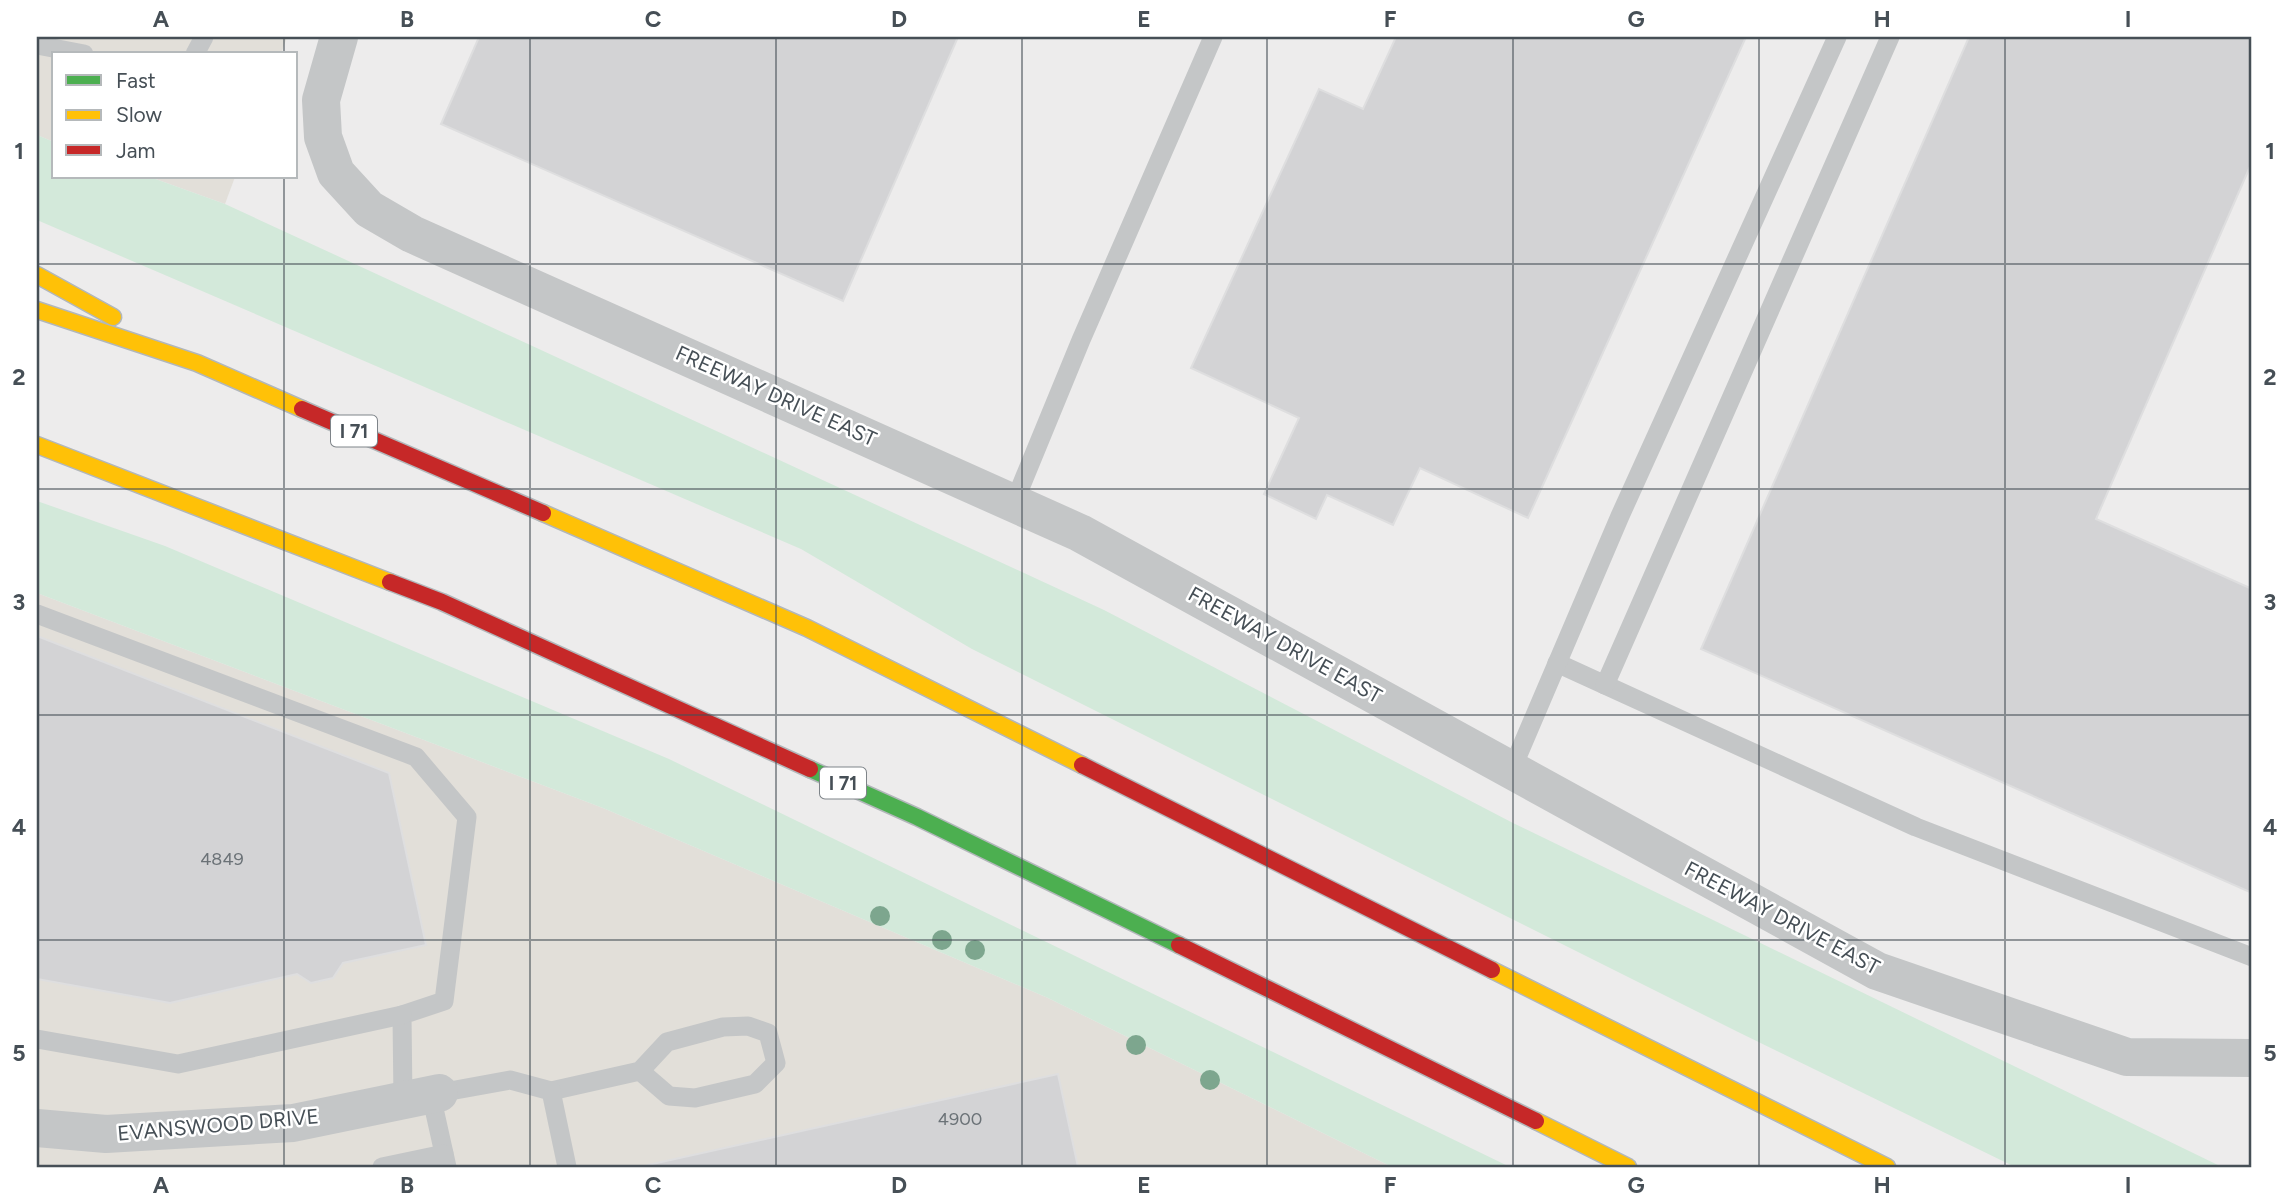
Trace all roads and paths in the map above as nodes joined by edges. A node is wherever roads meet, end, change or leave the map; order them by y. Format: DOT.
graph roads {
  1 [pos="340,37"];
  2 [pos="1213,37"];
  3 [pos="1837,37"];
  4 [pos="1890,37"];
  5 [pos="37,45"];
  6 [pos="74,52"];
  7 [pos="37,275"];
  8 [pos="37,310"];
  9 [pos="197,363"];
  10 [pos="37,445"];
  11 [pos="1014,503"];
  12 [pos="37,614"];
  13 [pos="1557,663"];
  14 [pos="1605,685"];
  15 [pos="1511,769"];
  16 [pos="2252,957"];
  17 [pos="402,1015"];
  18 [pos="37,1038"];
  19 [pos="2252,1058"];
  20 [pos="640,1071"];
  21 [pos="551,1091"];
  22 [pos="424,1096"];
  23 [pos="37,1128"];
  24 [pos="445,1160"];
  25 [pos="382,1167"];
  26 [pos="567,1167"];
  27 [pos="1628,1167"];
  28 [pos="1887,1167"];
  1 -- 11 [label="street, FREEWAY DRIVE EAST"];
  2 -- 11 [label="lane"];
  3 -- 13 [label="lane"];
  4 -- 14 [label="lane"];
  5 -- 6 [label="lane"];
  7 -- 9 [label="highway"];
  8 -- 9 [label="highway, I 71"];
  9 -- 28 [label="highway, I 71"];
  10 -- 27 [label="highway, I 71"];
  11 -- 15 [label="street, FREEWAY DRIVE EAST"];
  12 -- 17 [label="lane"];
  13 -- 14 [label="lane"];
  13 -- 15 [label="lane"];
  14 -- 16 [label="lane"];
  15 -- 19 [label="street, FREEWAY DRIVE EAST"];
  17 -- 18 [label="lane"];
  17 -- 22 [label="lane"];
  20 -- 20 [label="lane"];
  20 -- 21 [label="lane"];
  21 -- 22 [label="lane"];
  21 -- 26 [label="lane"];
  22 -- 23 [label="street, EVANSWOOD DRIVE"];
  22 -- 24 [label="lane"];
  24 -- 25 [label="lane"];
}
